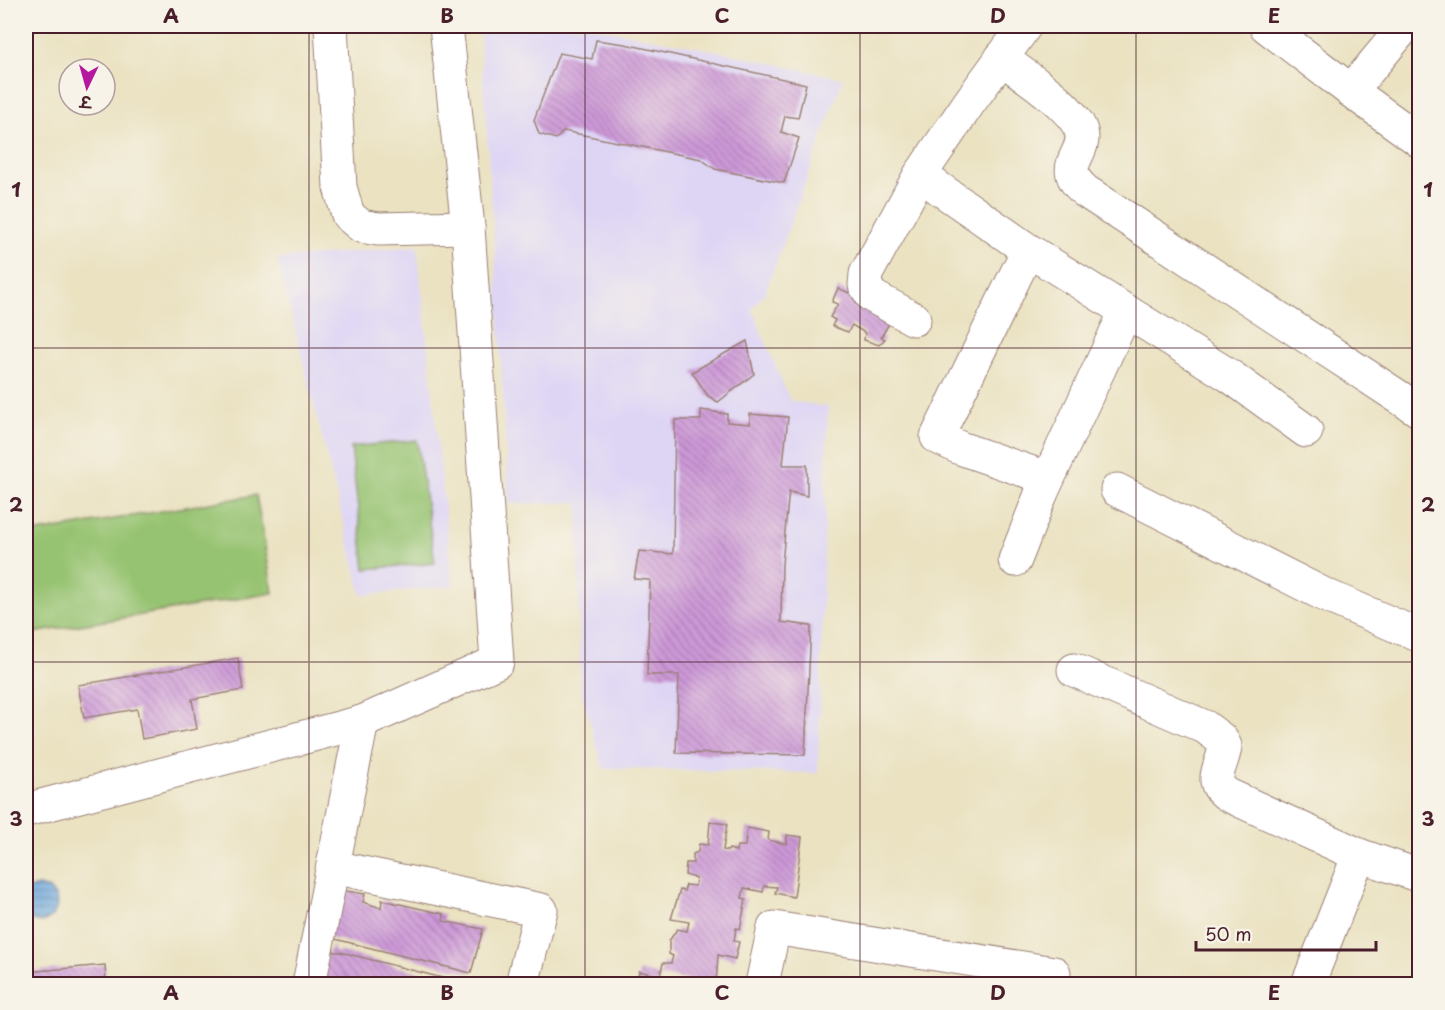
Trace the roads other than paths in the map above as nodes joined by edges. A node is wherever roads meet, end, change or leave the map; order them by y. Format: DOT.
graph roads {
  1 [pos="331,26"];
  2 [pos="446,26"];
  3 [pos="1025,26"];
  4 [pos="1266,26"];
  5 [pos="1405,26"];
  6 [pos="1001,58"];
  7 [pos="1350,91"];
  8 [pos="1419,141"];
  9 [pos="920,175"];
  10 [pos="468,226"];
  11 [pos="1028,250"];
  12 [pos="1126,310"];
  13 [pos="914,319"];
  14 [pos="1419,411"];
  15 [pos="1305,431"];
  16 [pos="1117,490"];
  17 [pos="1041,494"];
  18 [pos="1015,560"];
  19 [pos="1419,636"];
  20 [pos="1074,670"];
  21 [pos="362,722"];
  22 [pos="26,810"];
  23 [pos="1359,855"];
  24 [pos="333,867"];
  25 [pos="1419,876"];
  26 [pos="1054,972"];
  27 [pos="309,984"];
  28 [pos="522,984"];
  29 [pos="762,984"];
  30 [pos="1312,984"];
  1 -- 10 [label="street"];
  2 -- 10 [label="street"];
  3 -- 6 [label="street"];
  4 -- 7 [label="street"];
  5 -- 7 [label="street"];
  6 -- 9 [label="street"];
  6 -- 14 [label="street"];
  7 -- 8 [label="street"];
  9 -- 11 [label="street"];
  9 -- 13 [label="street"];
  10 -- 21 [label="street"];
  11 -- 12 [label="street"];
  11 -- 17 [label="street"];
  12 -- 15 [label="street"];
  12 -- 17 [label="street"];
  16 -- 19 [label="street"];
  17 -- 18 [label="street"];
  20 -- 23 [label="street"];
  21 -- 22 [label="street"];
  21 -- 24 [label="street"];
  23 -- 25 [label="street"];
  23 -- 30 [label="street"];
  24 -- 27 [label="street"];
  24 -- 28 [label="street"];
  26 -- 29 [label="street"];
}
